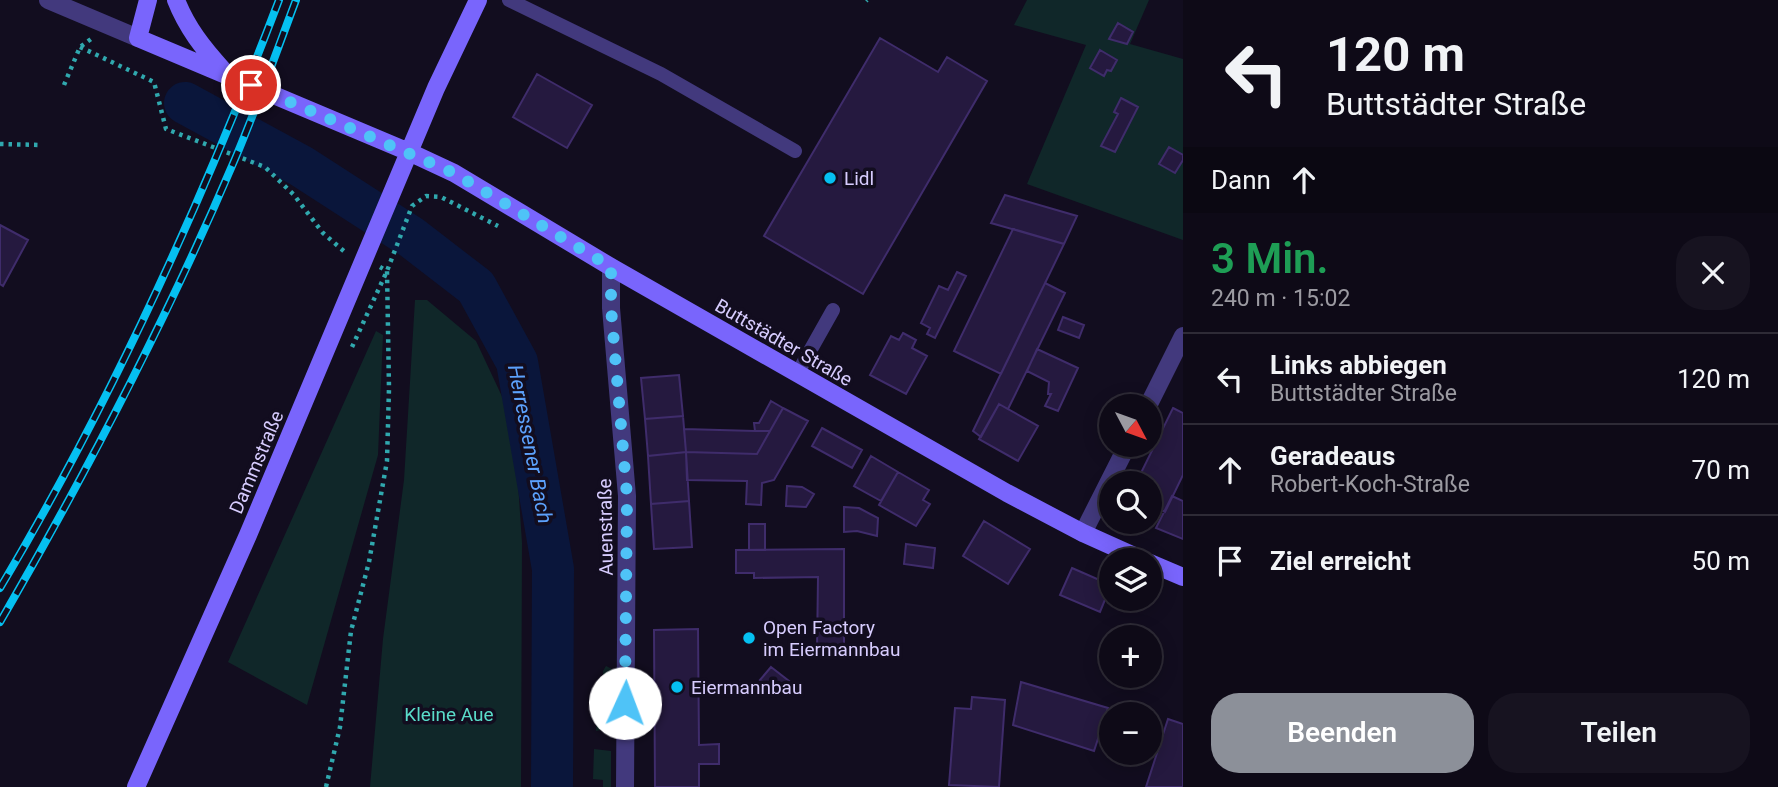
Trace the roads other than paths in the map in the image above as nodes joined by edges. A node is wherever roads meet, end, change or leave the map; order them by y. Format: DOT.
graph roads {
  1 [pos="48,0"];
  2 [pos="148,0"];
  3 [pos="176,0"];
  4 [pos="478,0"];
  5 [pos="509,0"];
  6 [pos="138,38"];
  7 [pos="228,75"];
  8 [pos="795,151"];
  9 [pos="409,152"];
  10 [pos="611,267"];
  11 [pos="833,310"];
  12 [pos="1183,336"];
  13 [pos="797,374"];
  14 [pos="1154,394"];
  15 [pos="1121,457"];
  16 [pos="1083,533"];
  17 [pos="1116,548"];
  18 [pos="1162,568"];
  19 [pos="1183,577"];
  20 [pos="136,787"];
  21 [pos="625,787"];
  1 -- 6 [label="street"];
  2 -- 6 [label="main road"];
  3 -- 7 [label="main road"];
  4 -- 9 [label="main road, Dammstraße"];
  5 -- 8 [label="lane"];
  6 -- 7 [label="main road, Buttstädter Straße"];
  7 -- 9 [label="main road, Buttstädter Straße"];
  9 -- 10 [label="main road, Buttstädter Straße"];
  9 -- 20 [label="main road, Dammstraße"];
  10 -- 13 [label="main road, Buttstädter Straße"];
  10 -- 21 [label="street, Auenstraße"];
  11 -- 13 [label="lane"];
  12 -- 14 [label="street"];
  13 -- 16 [label="main road, Buttstädter Straße"];
  15 -- 16 [label="street"];
  16 -- 17 [label="main road, Buttstädter Straße"];
  18 -- 19 [label="main road"];
}
